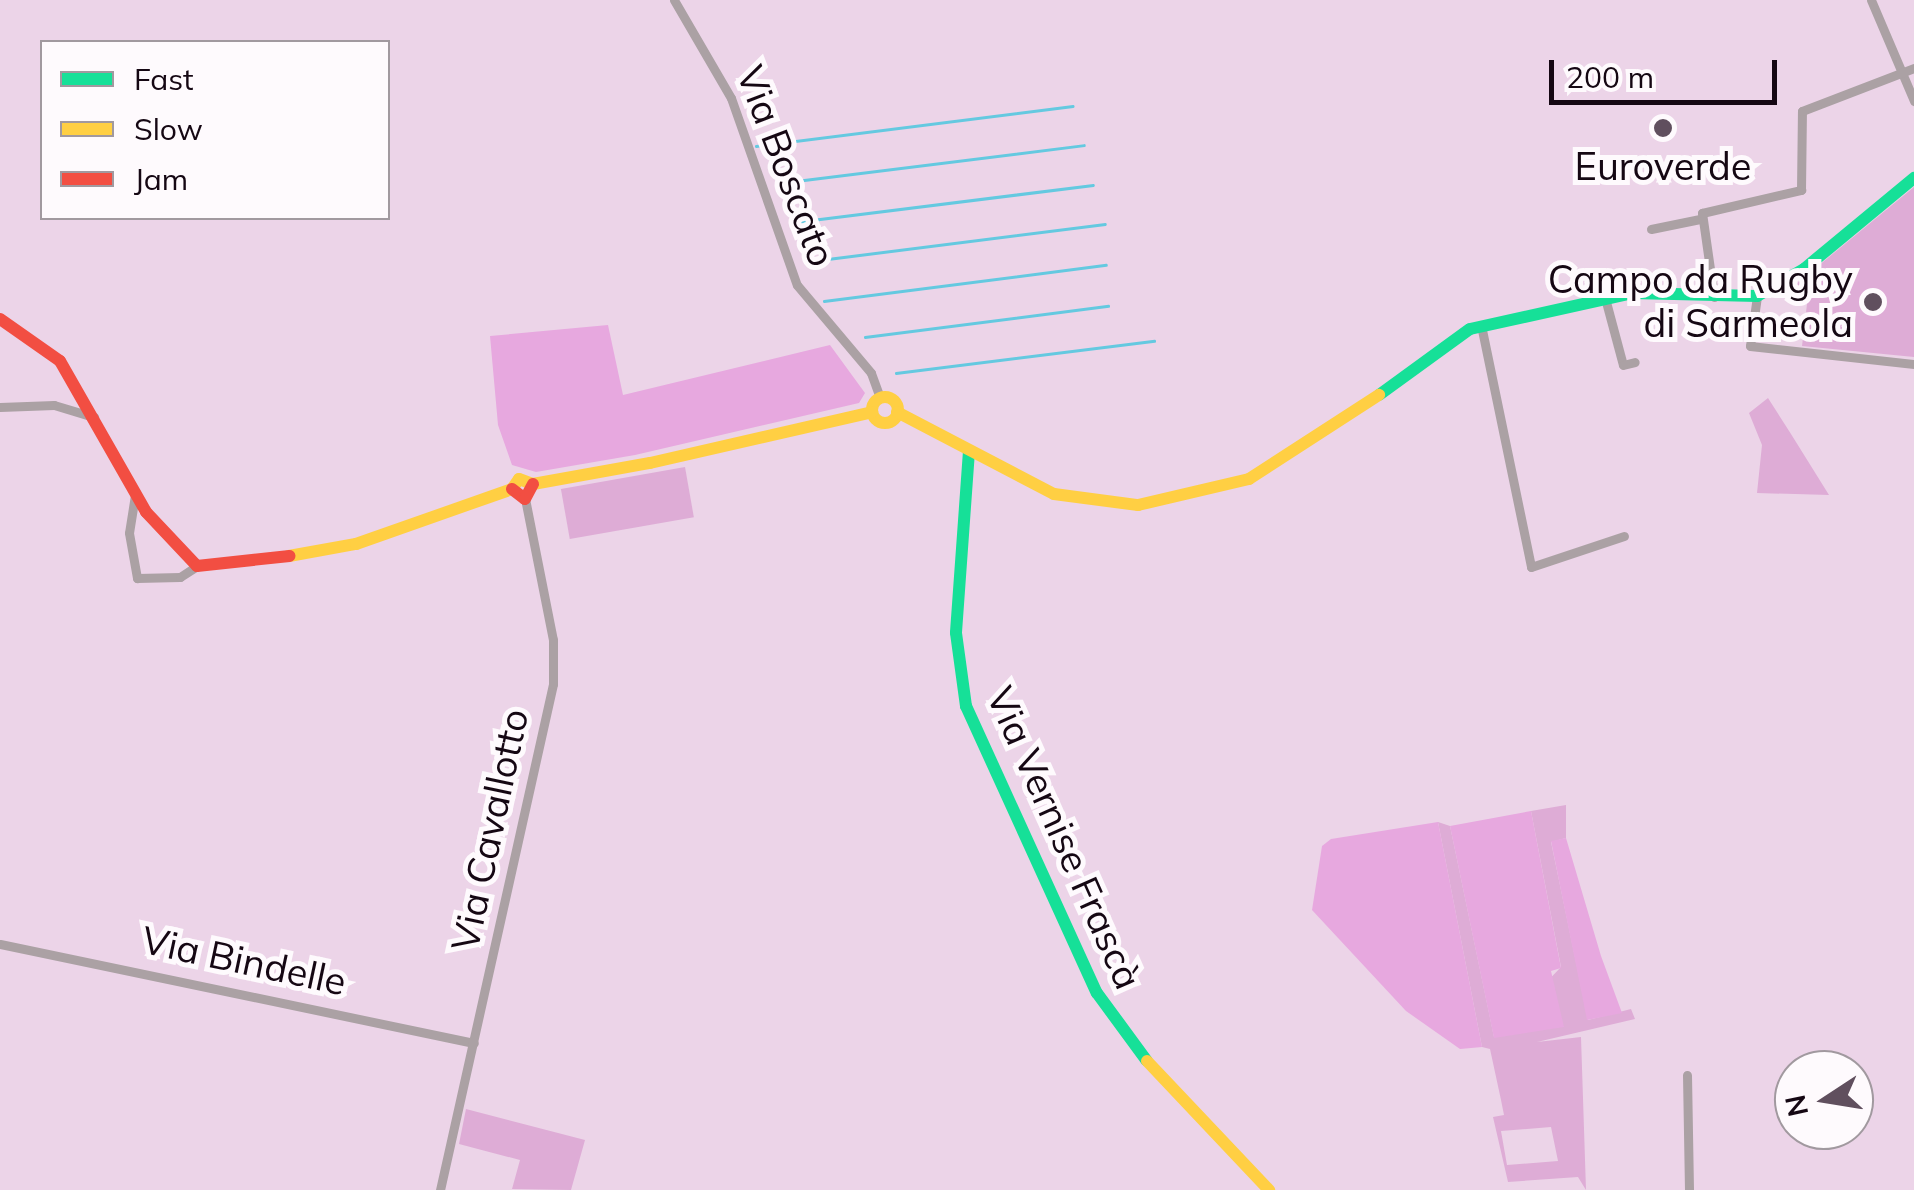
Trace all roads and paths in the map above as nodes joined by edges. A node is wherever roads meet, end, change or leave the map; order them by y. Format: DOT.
graph roads {
  1 [pos="674,0"];
  2 [pos="1870,0"];
  3 [pos="1914,68"];
  4 [pos="1903,74"];
  5 [pos="1914,101"];
  6 [pos="1914,178"];
  7 [pos="1700,219"];
  8 [pos="1652,230"];
  9 [pos="1757,296"];
  10 [pos="1714,297"];
  11 [pos="1605,298"];
  12 [pos="0,319"];
  13 [pos="1481,325"];
  14 [pos="1635,362"];
  15 [pos="1914,364"];
  16 [pos="880,398"];
  17 [pos="0,407"];
  18 [pos="872,412"];
  19 [pos="897,412"];
  20 [pos="94,417"];
  21 [pos="969,451"];
  22 [pos="533,484"];
  23 [pos="512,489"];
  24 [pos="135,495"];
  25 [pos="524,499"];
  26 [pos="1624,536"];
  27 [pos="197,566"];
  28 [pos="0,944"];
  29 [pos="474,1042"];
  30 [pos="1688,1076"];
  31 [pos="440,1190"];
  32 [pos="1269,1190"];
  33 [pos="1689,1190"];
  1 -- 16 [label="street, Via Boscato"];
  2 -- 4 [label="street"];
  3 -- 4 [label="street"];
  4 -- 5 [label="street"];
  4 -- 7 [label="street"];
  6 -- 9 [label="street"];
  7 -- 8 [label="street"];
  7 -- 10 [label="street"];
  9 -- 10 [label="street"];
  9 -- 15 [label="street"];
  10 -- 11 [label="street"];
  11 -- 13 [label="street"];
  11 -- 14 [label="street"];
  12 -- 20 [label="street"];
  13 -- 21 [label="street"];
  13 -- 26 [label="street"];
  16 -- 18 [label="street"];
  16 -- 19 [label="street"];
  17 -- 20 [label="street"];
  18 -- 19 [label="street"];
  18 -- 22 [label="street"];
  19 -- 21 [label="street"];
  20 -- 24 [label="street"];
  21 -- 32 [label="street, Via Vernise Frascà"];
  22 -- 23 [label="street"];
  22 -- 25 [label="street"];
  23 -- 25 [label="street"];
  23 -- 27 [label="street"];
  24 -- 27 [label="street"];
  24 -- 27 [label="street"];
  25 -- 29 [label="street, Via Cavallotto"];
  28 -- 29 [label="street, Via Bindelle"];
  29 -- 31 [label="street, Via Cavallotto"];
  30 -- 33 [label="street"];
}
